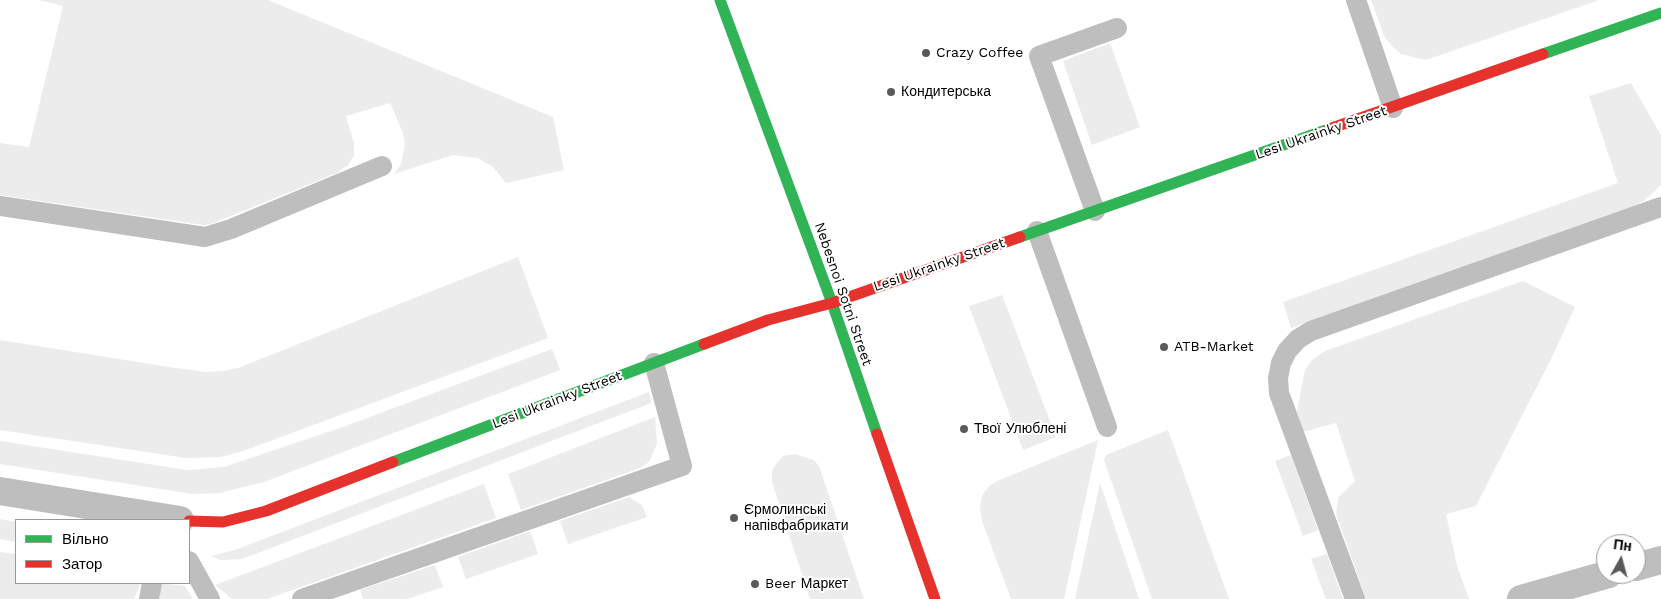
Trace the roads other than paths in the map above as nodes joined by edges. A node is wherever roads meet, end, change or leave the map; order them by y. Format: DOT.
graph roads {
  1 [pos="720,0"];
  2 [pos="1356,0"];
  3 [pos="1660,18"];
  4 [pos="1117,28"];
  5 [pos="1393,108"];
  6 [pos="382,166"];
  7 [pos="0,206"];
  8 [pos="1661,207"];
  9 [pos="1095,211"];
  10 [pos="1037,231"];
  11 [pos="832,303"];
  12 [pos="654,364"];
  13 [pos="1107,426"];
  14 [pos="0,491"];
  15 [pos="167,519"];
  16 [pos="190,521"];
  17 [pos="1661,560"];
  18 [pos="190,564"];
  19 [pos="1646,564"];
  20 [pos="1596,578"];
  21 [pos="152,584"];
  22 [pos="149,599"];
  23 [pos="210,599"];
  24 [pos="302,599"];
  25 [pos="935,599"];
  26 [pos="1355,599"];
  27 [pos="1521,599"];
  1 -- 11 [label="street, Nebesnoi Sotni Street"];
  2 -- 5 [label="lane"];
  3 -- 5 [label="street, Lesi Ukrainky Street"];
  4 -- 9 [label="lane"];
  5 -- 9 [label="street, Lesi Ukrainky Street"];
  6 -- 7 [label="lane"];
  8 -- 26 [label="lane"];
  9 -- 10 [label="street, Lesi Ukrainky Street"];
  10 -- 11 [label="street, Lesi Ukrainky Street"];
  10 -- 13 [label="lane"];
  11 -- 12 [label="street, Lesi Ukrainky Street"];
  11 -- 25 [label="street, Nebesnoi Sotni Street"];
  12 -- 16 [label="street, Lesi Ukrainky Street"];
  12 -- 24 [label="lane"];
  14 -- 15 [label="street, Lesi Ukrainky Street"];
  17 -- 19 [label="street"];
  18 -- 23 [label="lane"];
  20 -- 27 [label="street"];
  21 -- 22 [label="lane"];
}
